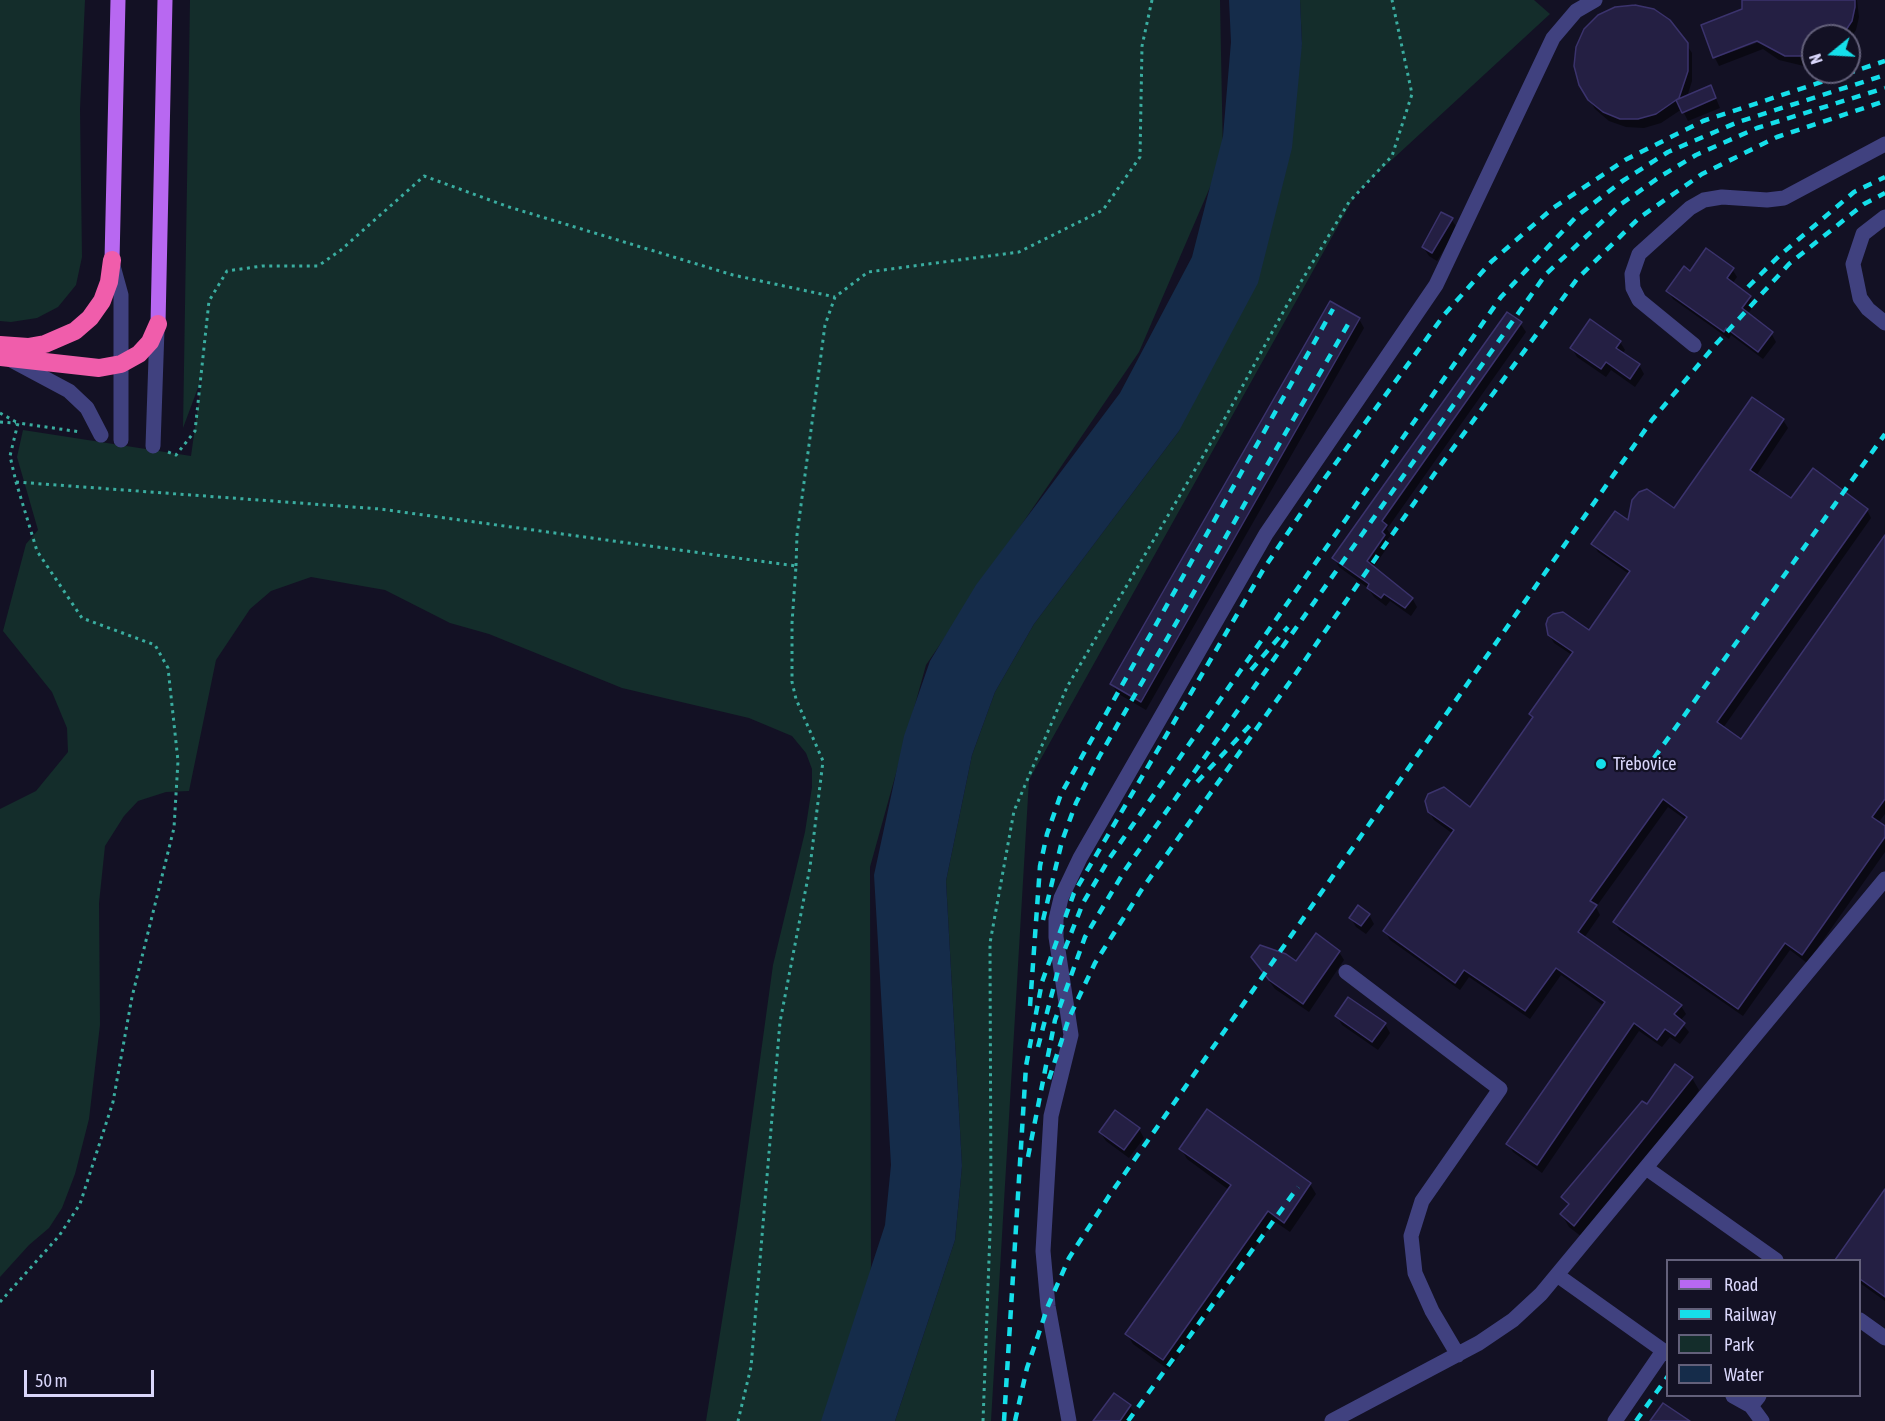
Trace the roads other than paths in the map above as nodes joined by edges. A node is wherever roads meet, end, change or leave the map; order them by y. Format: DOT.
graph roads {
  1 [pos="118,0"];
  2 [pos="165,0"];
  3 [pos="1595,0"];
  4 [pos="1885,144"];
  5 [pos="1885,217"];
  6 [pos="112,260"];
  7 [pos="1885,323"];
  8 [pos="158,324"];
  9 [pos="1694,345"];
  10 [pos="3,354"];
  11 [pos="121,364"];
  12 [pos="101,435"];
  13 [pos="121,440"];
  14 [pos="153,446"];
  15 [pos="1885,879"];
  16 [pos="1346,972"];
  17 [pos="1646,1168"];
  18 [pos="1775,1259"];
  19 [pos="1557,1275"];
  20 [pos="1861,1321"];
  21 [pos="1885,1338"];
  22 [pos="1665,1352"];
  23 [pos="1458,1355"];
  24 [pos="1740,1397"];
  25 [pos="1755,1401"];
  26 [pos="1069,1421"];
  27 [pos="1332,1421"];
  28 [pos="1615,1421"];
  29 [pos="1762,1421"];
  1 -- 6 [label="main road"];
  2 -- 8 [label="main road"];
  3 -- 26 [label="lane"];
  4 -- 9 [label="lane"];
  5 -- 7 [label="lane"];
  6 -- 10 [label="highway"];
  6 -- 11 [label="lane"];
  8 -- 11 [label="highway"];
  8 -- 14 [label="lane"];
  10 -- 11 [label="highway"];
  10 -- 12 [label="lane"];
  11 -- 13 [label="lane"];
  15 -- 17 [label="lane"];
  16 -- 23 [label="lane"];
  17 -- 18 [label="lane"];
  17 -- 19 [label="lane"];
  19 -- 22 [label="lane"];
  19 -- 23 [label="lane"];
  20 -- 21 [label="lane"];
  22 -- 28 [label="lane"];
  23 -- 27 [label="lane"];
  24 -- 25 [label="lane"];
  25 -- 29 [label="lane"];
}
